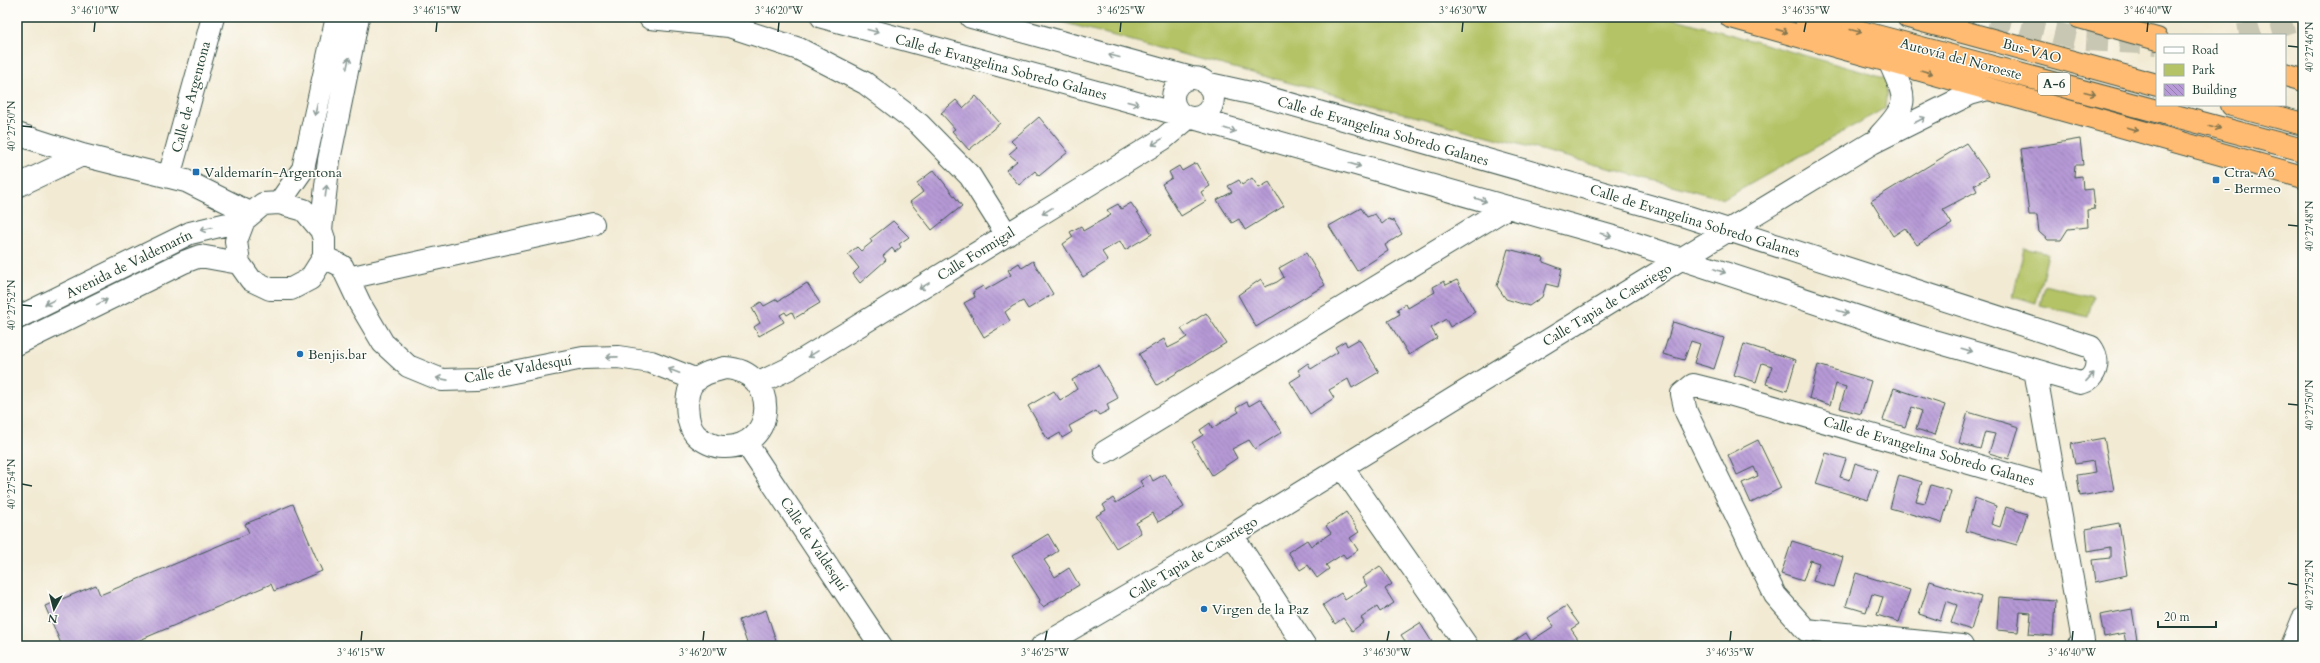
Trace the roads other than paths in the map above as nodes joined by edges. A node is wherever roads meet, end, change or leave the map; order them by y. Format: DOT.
graph roads {
  1 [pos="213,17"];
  2 [pos="337,17"];
  3 [pos="358,17"];
  4 [pos="822,17"];
  5 [pos="971,17"];
  6 [pos="1731,17"];
  7 [pos="1804,17"];
  8 [pos="1908,17"];
  9 [pos="2079,17"];
  10 [pos="650,18"];
  11 [pos="2156,39"];
  12 [pos="1889,61"];
  13 [pos="2286,75"];
  14 [pos="1199,80"];
  15 [pos="2303,80"];
  16 [pos="2156,85"];
  17 [pos="1988,89"];
  18 [pos="2236,106"];
  19 [pos="1187,117"];
  20 [pos="2303,124"];
  21 [pos="17,134"];
  22 [pos="1872,143"];
  23 [pos="2303,150"];
  24 [pos="82,155"];
  25 [pos="169,177"];
  26 [pos="2303,177"];
  27 [pos="17,186"];
  28 [pos="279,203"];
  29 [pos="1508,207"];
  30 [pos="247,217"];
  31 [pos="593,224"];
  32 [pos="321,230"];
  33 [pos="1730,230"];
  34 [pos="1007,235"];
  35 [pos="324,257"];
  36 [pos="1683,258"];
  37 [pos="239,263"];
  38 [pos="348,278"];
  39 [pos="17,318"];
  40 [pos="17,344"];
  41 [pos="2035,370"];
  42 [pos="697,380"];
  43 [pos="759,383"];
  44 [pos="746,443"];
  45 [pos="1105,452"];
  46 [pos="1342,467"];
  47 [pos="2056,488"];
  48 [pos="1232,536"];
  49 [pos="2303,619"];
  50 [pos="882,646"];
  51 [pos="1042,646"];
  52 [pos="1305,646"];
  53 [pos="1467,646"];
  54 [pos="1962,646"];
  55 [pos="2078,646"];
  56 [pos="2292,646"];
  1 -- 25 [label="street, Calle de Argentona"];
  2 -- 28 [label="street, one-way"];
  32 -- 3 [label="street, one-way"];
  4 -- 19 [label="street, Calle de Evangelina Sobredo Galanes, one-way"];
  14 -- 5 [label="street, Calle de Evangelina Sobredo Galanes, one-way"];
  6 -- 12 [label="highway, one-way"];
  7 -- 23 [label="highway, Autovía del Noroeste / A-6, one-way"];
  8 -- 16 [label="highway, Bus-VAO"];
  9 -- 11 [label="highway"];
  10 -- 34 [label="street"];
  12 -- 17 [label="highway, one-way"];
  12 -- 22 [label="street, Calle Tapia de Casariego"];
  13 -- 15 [label="highway"];
  14 -- 19 [label="street"];
  14 -- 19 [label="street"];
  14 -- 33 [label="street, Calle de Evangelina Sobredo Galanes"];
  22 -- 17 [label="street, Calle Tapia de Casariego, one-way"];
  17 -- 26 [label="highway, one-way"];
  18 -- 20 [label="highway"];
  19 -- 29 [label="street, Calle de Evangelina Sobredo Galanes, one-way"];
  19 -- 34 [label="street, Calle Formigal, one-way"];
  21 -- 24 [label="street"];
  22 -- 33 [label="street, Calle Tapia de Casariego"];
  24 -- 25 [label="street"];
  24 -- 27 [label="street"];
  25 -- 30 [label="street"];
  28 -- 30 [label="street"];
  28 -- 32 [label="street"];
  29 -- 36 [label="street, Calle de Evangelina Sobredo Galanes, one-way"];
  29 -- 45 [label="street"];
  30 -- 37 [label="street"];
  30 -- 39 [label="street, Avenida de Valdemarín, one-way"];
  31 -- 38 [label="street"];
  32 -- 35 [label="street"];
  33 -- 36 [label="street, Calle Tapia de Casariego"];
  41 -- 33 [label="street, Calle de Evangelina Sobredo Galanes, one-way"];
  34 -- 43 [label="street, Calle Formigal, one-way"];
  35 -- 37 [label="street"];
  35 -- 38 [label="street, Calle de Valdesquí"];
  36 -- 41 [label="street, Calle de Evangelina Sobredo Galanes, one-way"];
  36 -- 46 [label="street, Calle Tapia de Casariego"];
  40 -- 37 [label="street, Avenida de Valdemarín, one-way"];
  42 -- 38 [label="street, Calle de Valdesquí, one-way"];
  41 -- 47 [label="street, Calle de Evangelina Sobredo Galanes"];
  42 -- 43 [label="street"];
  42 -- 44 [label="street"];
  43 -- 44 [label="street"];
  44 -- 50 [label="street, Calle de Valdesquí"];
  46 -- 48 [label="street, Calle Tapia de Casariego"];
  46 -- 53 [label="street"];
  47 -- 54 [label="street, Calle de Evangelina Sobredo Galanes"];
  47 -- 55 [label="street, Calle de Evangelina Sobredo Galanes"];
  48 -- 51 [label="street, Calle Tapia de Casariego"];
  48 -- 52 [label="street"];
  49 -- 56 [label="street"];
}
